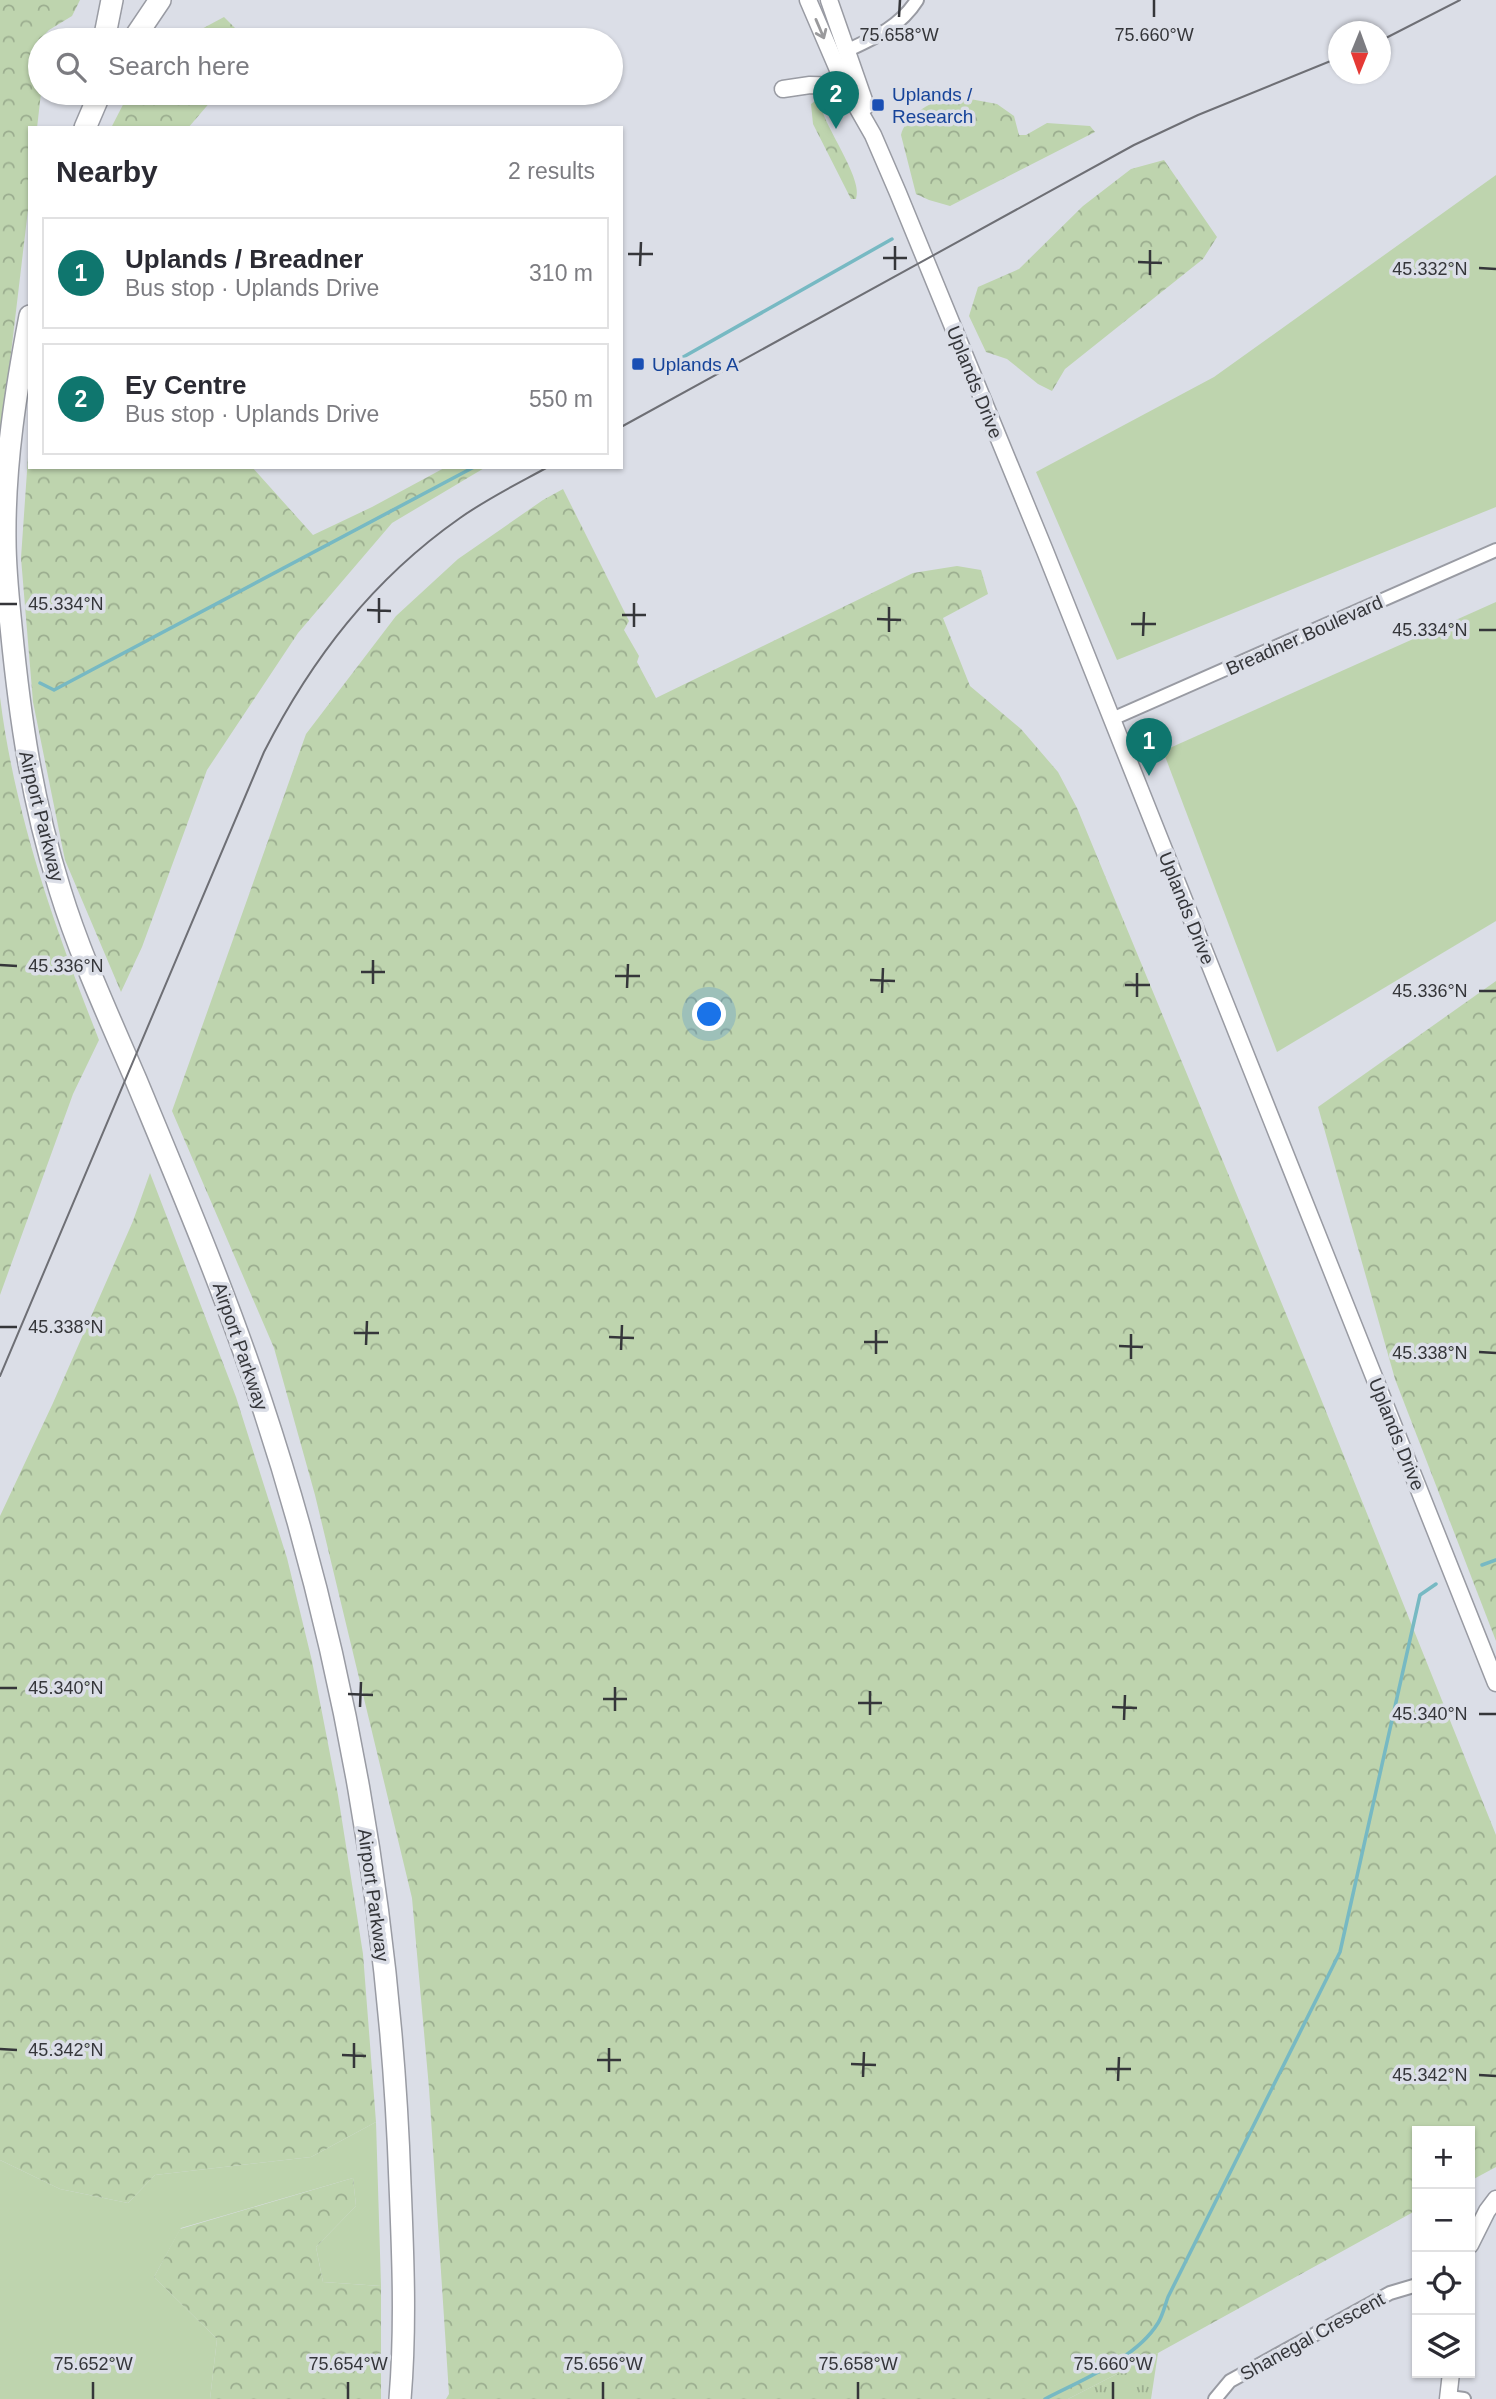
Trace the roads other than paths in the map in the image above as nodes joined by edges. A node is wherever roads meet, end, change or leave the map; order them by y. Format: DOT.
graph roads {
  1 [pos="112,0"];
  2 [pos="144,0"];
  3 [pos="160,0"];
  4 [pos="808,0"];
  5 [pos="829,0"];
  6 [pos="917,0"];
  7 [pos="106,28"];
  8 [pos="130,28"];
  9 [pos="141,28"];
  10 [pos="846,51"];
  11 [pos="845,86"];
  12 [pos="783,89"];
  13 [pos="87,105"];
  14 [pos="94,105"];
  15 [pos="84,124"];
  16 [pos="873,135"];
  17 [pos="28,328"];
  18 [pos="1496,550"];
  19 [pos="1112,719"];
  20 [pos="1496,1683"];
  21 [pos="1496,2199"];
  22 [pos="1475,2235"];
  23 [pos="1412,2286"];
  24 [pos="1452,2378"];
  25 [pos="1454,2398"];
  26 [pos="400,2399"];
  27 [pos="1215,2399"];
  1 -- 7 [label="highway"];
  2 -- 8 [label="highway"];
  3 -- 9 [label="highway"];
  4 -- 11 [label="main road, Uplands Drive, one-way"];
  5 -- 10 [label="main road, Uplands Drive"];
  6 -- 10 [label="street"];
  10 -- 16 [label="main road, Uplands Drive"];
  11 -- 12 [label="main road"];
  11 -- 16 [label="main road, Uplands Drive"];
  13 -- 15 [label="highway"];
  14 -- 15 [label="highway"];
  16 -- 19 [label="main road, Uplands Drive"];
  17 -- 26 [label="highway, Airport Parkway"];
  18 -- 19 [label="street, Breadner Boulevard"];
  19 -- 20 [label="main road, Uplands Drive"];
  21 -- 22 [label="main road"];
  23 -- 27 [label="street, Shanegal Crescent"];
  24 -- 25 [label="main road"];
}
